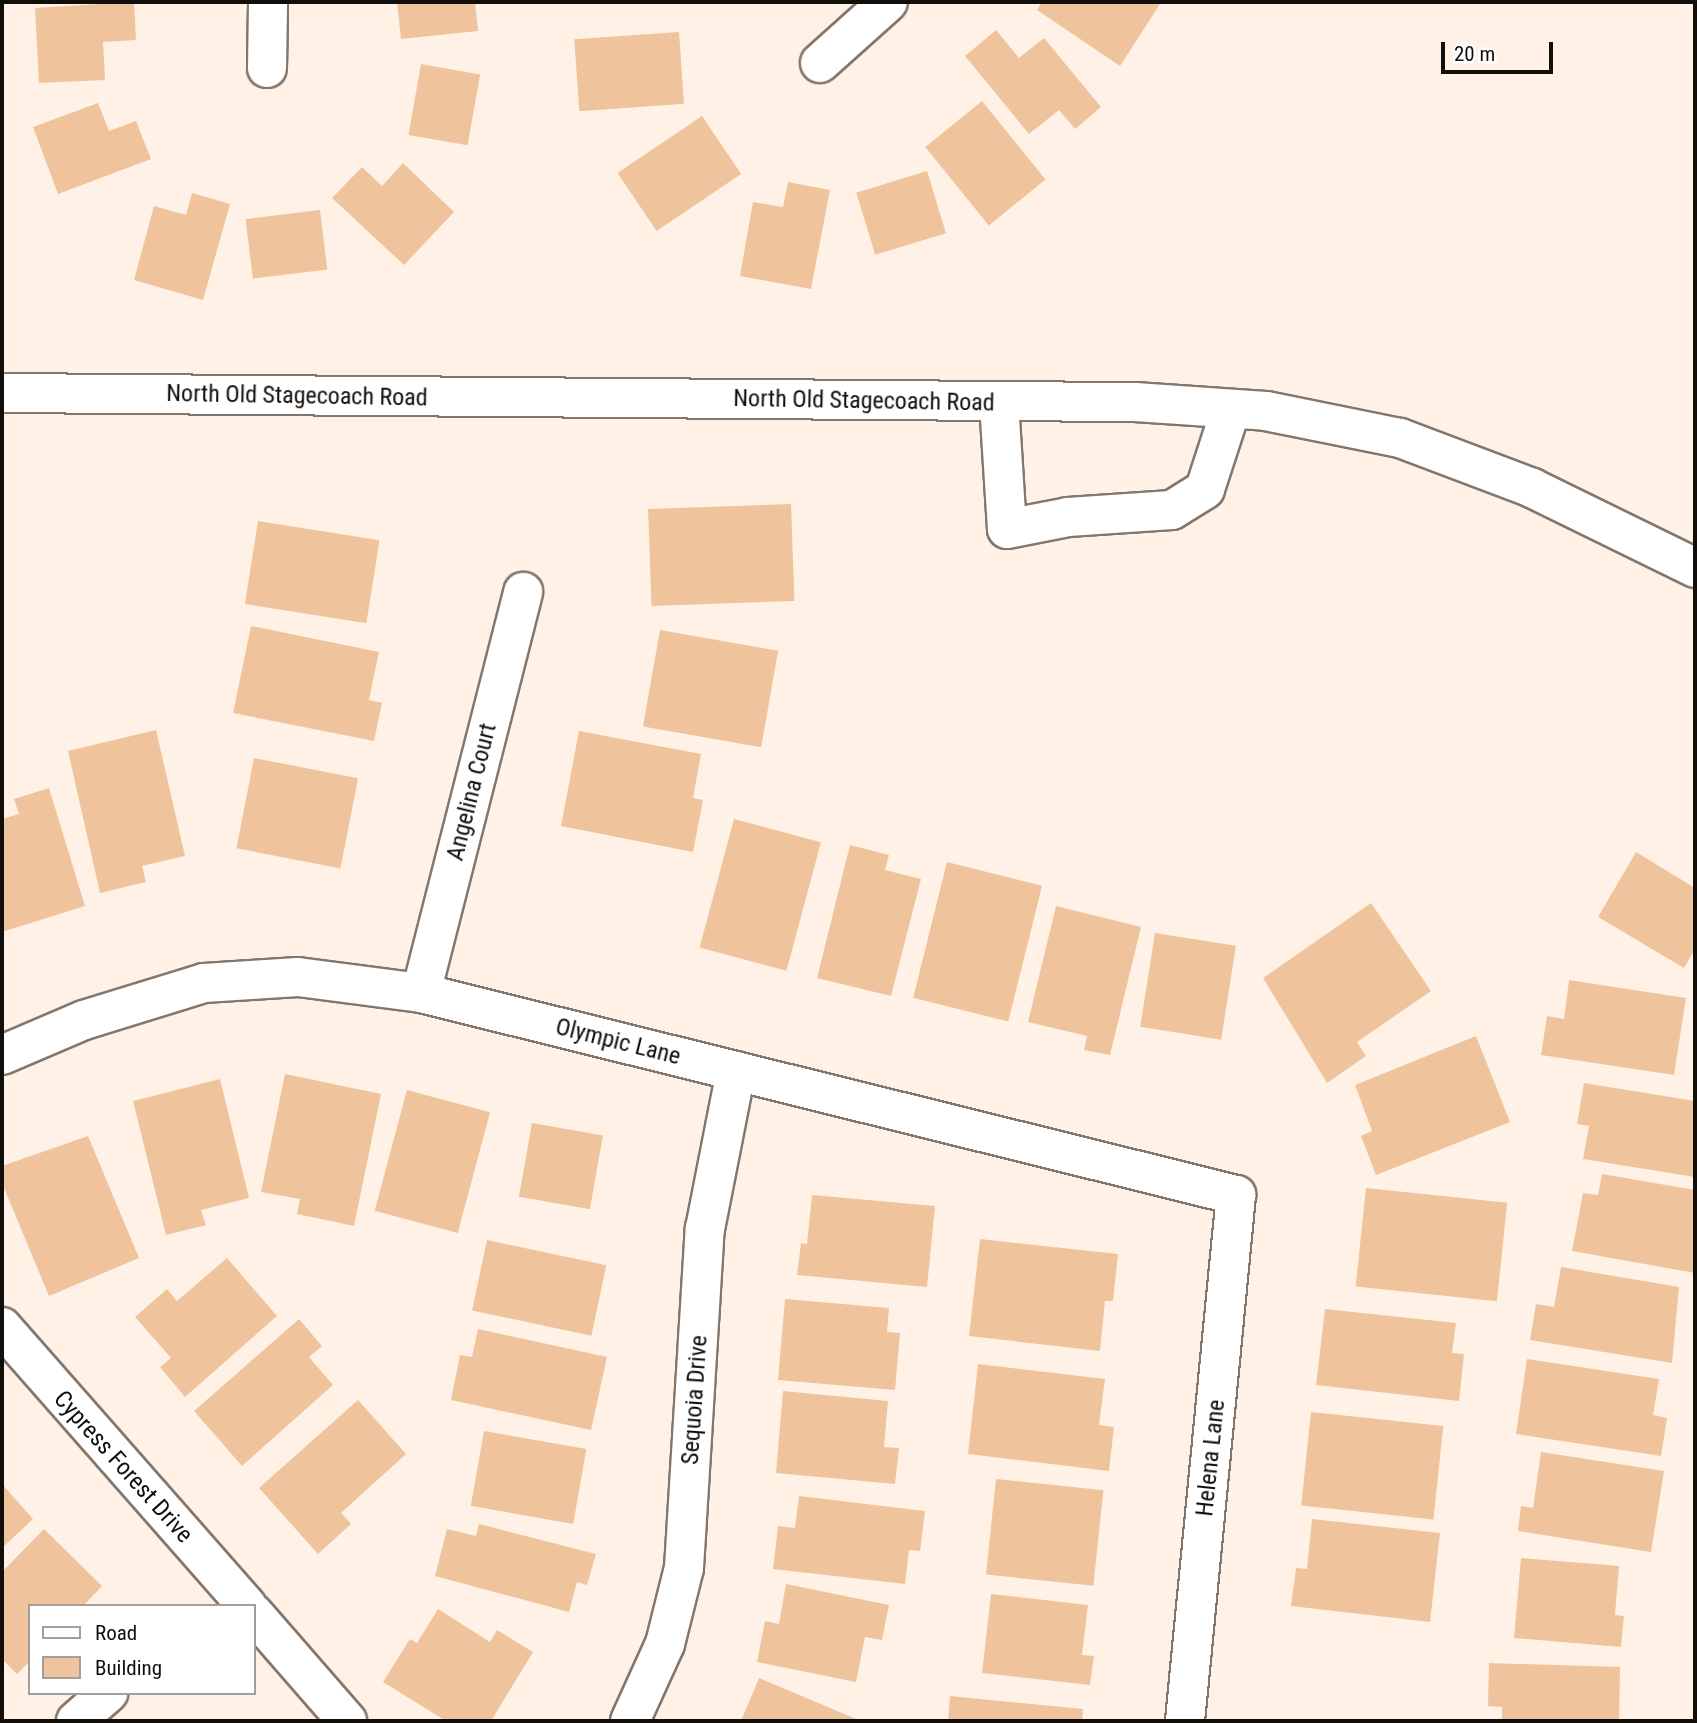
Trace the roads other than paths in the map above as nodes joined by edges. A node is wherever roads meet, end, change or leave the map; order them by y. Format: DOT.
graph roads {
  1 [pos="268,2"];
  2 [pos="888,2"];
  3 [pos="820,63"];
  4 [pos="267,68"];
  5 [pos="2,393"];
  6 [pos="999,402"];
  7 [pos="1231,409"];
  8 [pos="1695,568"];
  9 [pos="523,592"];
  10 [pos="421,993"];
  11 [pos="2,1055"];
  12 [pos="736,1071"];
  13 [pos="1236,1195"];
  14 [pos="2,1327"];
  15 [pos="228,1599"];
  16 [pos="256,1616"];
  17 [pos="106,1695"];
  18 [pos="76,1721"];
  19 [pos="347,1721"];
  20 [pos="630,1721"];
  21 [pos="1185,1721"];
  1 -- 4 [label="street"];
  2 -- 3 [label="street"];
  5 -- 6 [label="street, North Old Stagecoach Road"];
  6 -- 7 [label="street, North Old Stagecoach Road"];
  6 -- 7 [label="street"];
  7 -- 8 [label="street, North Old Stagecoach Road"];
  9 -- 10 [label="street, Angelina Court"];
  10 -- 11 [label="street, Olympic Lane"];
  10 -- 12 [label="street, Olympic Lane"];
  12 -- 13 [label="street, Olympic Lane"];
  12 -- 20 [label="street, Sequoia Drive"];
  13 -- 21 [label="street, Helena Lane"];
  14 -- 15 [label="street, Cypress Forest Drive"];
  16 -- 19 [label="street"];
  17 -- 18 [label="street"];
}
